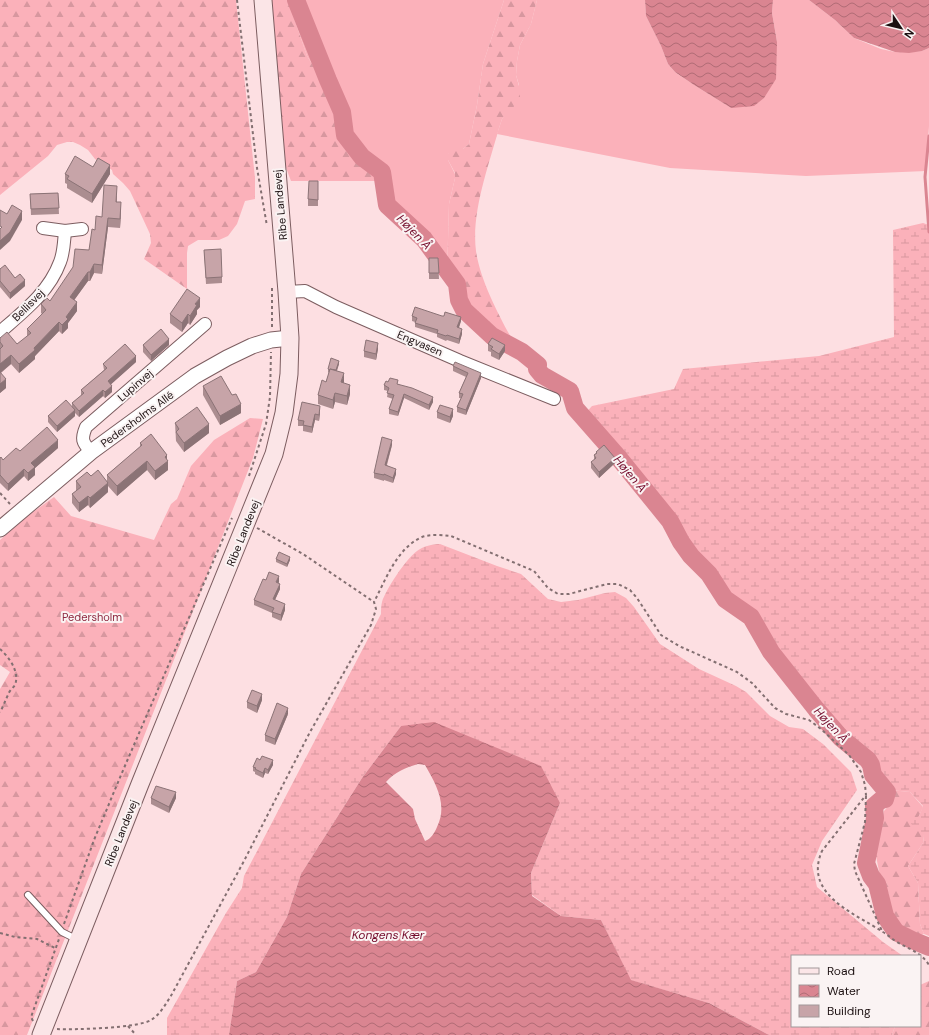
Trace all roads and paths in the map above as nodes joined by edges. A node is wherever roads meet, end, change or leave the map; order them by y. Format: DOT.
graph roads {
  1 [pos="237,0"];
  2 [pos="264,0"];
  3 [pos="43,228"];
  4 [pos="82,229"];
  5 [pos="268,229"];
  6 [pos="65,231"];
  7 [pos="272,281"];
  8 [pos="287,292"];
  9 [pos="204,324"];
  10 [pos="0,332"];
  11 [pos="290,338"];
  12 [pos="271,340"];
  13 [pos="554,399"];
  14 [pos="90,452"];
  15 [pos="247,482"];
  16 [pos="0,493"];
  17 [pos="18,514"];
  18 [pos="241,517"];
  19 [pos="0,529"];
  20 [pos="374,602"];
  21 [pos="0,649"];
  22 [pos="0,712"];
  23 [pos="866,795"];
  24 [pos="28,895"];
  25 [pos="62,932"];
  26 [pos="882,932"];
  27 [pos="0,933"];
  28 [pos="78,940"];
  29 [pos="55,948"];
  30 [pos="920,955"];
  31 [pos="921,956"];
  32 [pos="929,965"];
  33 [pos="128,1026"];
  34 [pos="42,1031"];
  35 [pos="136,1035"];
  1 -- 5 [label="path"];
  2 -- 8 [label="main road, Ribe Landevej"];
  3 -- 6 [label="street"];
  4 -- 6 [label="street"];
  6 -- 10 [label="street, Bellisvej"];
  7 -- 12 [label="path"];
  8 -- 11 [label="main road, Ribe Landevej"];
  8 -- 13 [label="street, Engvasen"];
  9 -- 14 [label="street, Lupinvej"];
  11 -- 12 [label="street, Pedersholms Allé"];
  11 -- 18 [label="main road, Ribe Landevej"];
  12 -- 14 [label="street, Pedersholms Allé"];
  12 -- 15 [label="path"];
  14 -- 17 [label="street, Pedersholms Allé"];
  16 -- 17 [label="path"];
  17 -- 19 [label="street, Pedersholms Allé"];
  18 -- 20 [label="path"];
  18 -- 25 [label="path"];
  18 -- 28 [label="main road, Ribe Landevej"];
  20 -- 23 [label="path"];
  20 -- 33 [label="path"];
  21 -- 22 [label="path"];
  23 -- 26 [label="path"];
  23 -- 26 [label="path"];
  24 -- 25 [label="lane"];
  25 -- 28 [label="lane"];
  25 -- 29 [label="path"];
  26 -- 30 [label="path"];
  27 -- 29 [label="path"];
  28 -- 34 [label="main road, Ribe Landevej"];
  29 -- 34 [label="path"];
  31 -- 32 [label="path"];
  33 -- 34 [label="path"];
  33 -- 35 [label="path"];
}
